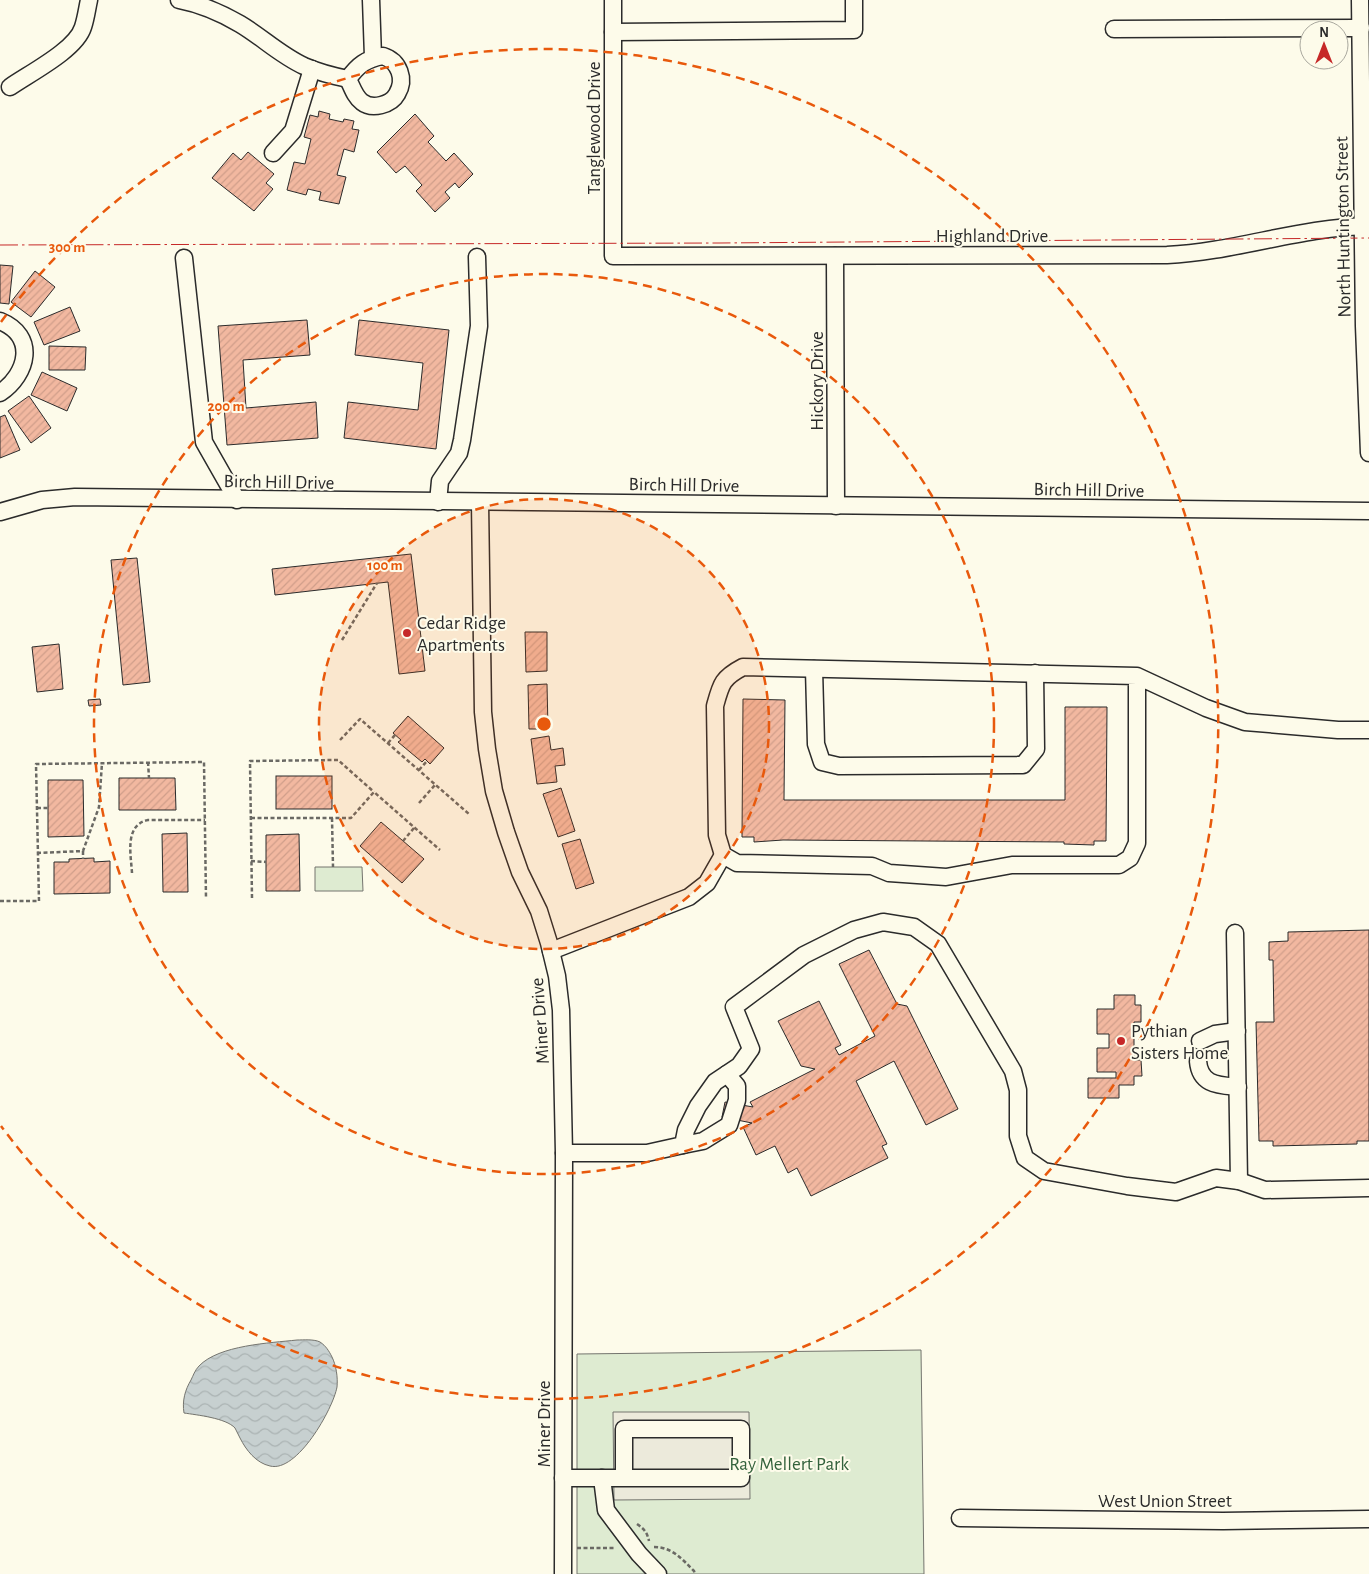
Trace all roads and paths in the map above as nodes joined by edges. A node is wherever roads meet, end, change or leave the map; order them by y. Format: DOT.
graph roads {
  1 [pos="89,0"];
  2 [pos="179,0"];
  3 [pos="371,0"];
  4 [pos="613,0"];
  5 [pos="854,0"];
  6 [pos="1360,0"];
  7 [pos="1360,28"];
  8 [pos="1114,29"];
  9 [pos="613,32"];
  10 [pos="373,58"];
  11 [pos="312,69"];
  12 [pos="348,79"];
  13 [pos="10,87"];
  14 [pos="273,153"];
  15 [pos="1366,226"];
  16 [pos="613,256"];
  17 [pos="835,256"];
  18 [pos="477,257"];
  19 [pos="184,258"];
  20 [pos="0,321"];
  21 [pos="0,393"];
  22 [pos="1369,453"];
  23 [pos="237,500"];
  24 [pos="438,502"];
  25 [pos="480,502"];
  26 [pos="836,506"];
  27 [pos="0,512"];
  28 [pos="1369,512"];
  29 [pos="377,583"];
  30 [pos="342,640"];
  31 [pos="814,669"];
  32 [pos="1035,673"];
  33 [pos="1136,676"];
  34 [pos="1369,730"];
  35 [pos="395,735"];
  36 [pos="340,740"];
  37 [pos="388,744"];
  38 [pos="427,761"];
  39 [pos="148,762"];
  40 [pos="102,763"];
  41 [pos="419,770"];
  42 [pos="149,778"];
  43 [pos="436,784"];
  44 [pos="374,792"];
  45 [pos="419,803"];
  46 [pos="37,808"];
  47 [pos="48,808"];
  48 [pos="469,814"];
  49 [pos="251,818"];
  50 [pos="332,818"];
  51 [pos="205,820"];
  52 [pos="414,828"];
  53 [pos="403,840"];
  54 [pos="440,850"];
  55 [pos="83,851"];
  56 [pos="37,853"];
  57 [pos="723,855"];
  58 [pos="83,858"];
  59 [pos="251,861"];
  60 [pos="266,862"];
  61 [pos="333,867"];
  62 [pos="132,873"];
  63 [pos="206,898"];
  64 [pos="252,898"];
  65 [pos="0,902"];
  66 [pos="1235,933"];
  67 [pos="551,951"];
  68 [pos="1237,1031"];
  69 [pos="1200,1041"];
  70 [pos="1198,1061"];
  71 [pos="728,1074"];
  72 [pos="1238,1087"];
  73 [pos="683,1145"];
  74 [pos="564,1153"];
  75 [pos="1239,1181"];
  76 [pos="1369,1188"];
  77 [pos="563,1478"];
  78 [pos="602,1478"];
  79 [pos="624,1478"];
  80 [pos="960,1518"];
  81 [pos="1369,1519"];
  82 [pos="632,1521"];
  83 [pos="650,1547"];
  84 [pos="563,1574"];
  85 [pos="658,1574"];
  1 -- 13 [label="street"];
  2 -- 11 [label="street"];
  3 -- 10 [label="street"];
  4 -- 9 [label="street, Tanglewood Drive"];
  5 -- 9 [label="street"];
  6 -- 7 [label="street, North Huntington Street"];
  7 -- 8 [label="street"];
  7 -- 15 [label="street, North Huntington Street"];
  9 -- 16 [label="street, Tanglewood Drive"];
  10 -- 12 [label="street"];
  10 -- 12 [label="street"];
  11 -- 12 [label="street"];
  11 -- 14 [label="street"];
  15 -- 17 [label="street, Highland Drive"];
  15 -- 22 [label="street, North Huntington Street"];
  16 -- 17 [label="street, Highland Drive"];
  17 -- 26 [label="street, Hickory Drive"];
  18 -- 24 [label="street"];
  19 -- 23 [label="street"];
  20 -- 21 [label="street"];
  23 -- 24 [label="street, Birch Hill Drive"];
  23 -- 27 [label="street, Birch Hill Drive"];
  24 -- 25 [label="street, Birch Hill Drive"];
  25 -- 26 [label="street, Birch Hill Drive"];
  25 -- 67 [label="street, Miner Drive"];
  26 -- 28 [label="street, Birch Hill Drive"];
  29 -- 30 [label="path"];
  31 -- 32 [label="street"];
  31 -- 32 [label="street"];
  31 -- 57 [label="street"];
  32 -- 33 [label="street"];
  33 -- 34 [label="street"];
  33 -- 57 [label="street"];
  35 -- 37 [label="path"];
  36 -- 37 [label="path"];
  37 -- 41 [label="path"];
  38 -- 41 [label="path"];
  39 -- 40 [label="path"];
  39 -- 42 [label="path"];
  39 -- 51 [label="path"];
  40 -- 46 [label="path"];
  40 -- 55 [label="path"];
  41 -- 43 [label="path"];
  43 -- 45 [label="path"];
  43 -- 48 [label="path"];
  44 -- 49 [label="path"];
  44 -- 50 [label="path"];
  44 -- 52 [label="path"];
  46 -- 47 [label="path"];
  46 -- 56 [label="path"];
  49 -- 50 [label="path"];
  49 -- 59 [label="path"];
  50 -- 61 [label="path"];
  51 -- 62 [label="path"];
  51 -- 63 [label="path"];
  52 -- 53 [label="path"];
  52 -- 54 [label="path"];
  55 -- 56 [label="path"];
  55 -- 58 [label="path"];
  56 -- 65 [label="path"];
  57 -- 67 [label="street"];
  59 -- 60 [label="path"];
  59 -- 64 [label="path"];
  66 -- 68 [label="street"];
  67 -- 74 [label="street, Miner Drive"];
  68 -- 69 [label="street"];
  68 -- 72 [label="street"];
  70 -- 72 [label="street"];
  71 -- 73 [label="street"];
  71 -- 73 [label="street"];
  71 -- 75 [label="street"];
  72 -- 75 [label="street"];
  73 -- 74 [label="street"];
  74 -- 77 [label="street, Miner Drive"];
  75 -- 76 [label="street"];
  77 -- 78 [label="street"];
  77 -- 84 [label="street, Miner Drive"];
  78 -- 79 [label="street"];
  78 -- 85 [label="street"];
  79 -- 79 [label="street"];
  80 -- 81 [label="street, West Union Street"];
  82 -- 83 [label="path"];
}
